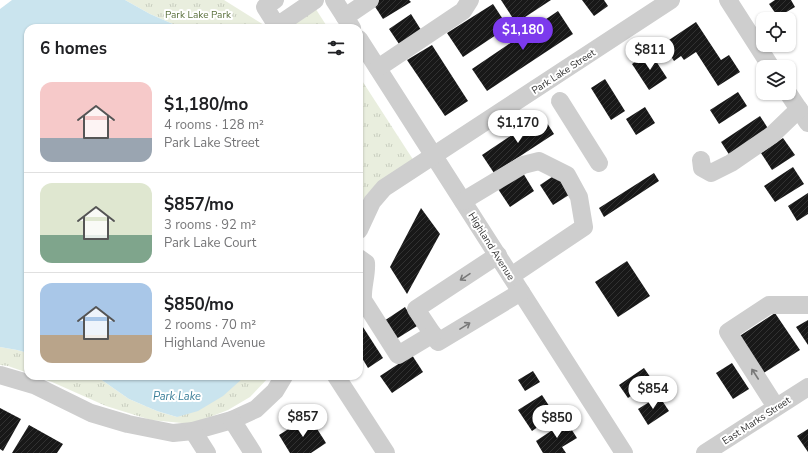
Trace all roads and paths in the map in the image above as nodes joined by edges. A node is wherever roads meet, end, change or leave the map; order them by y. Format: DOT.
graph roads {
  1 [pos="275,0"];
  2 [pos="315,0"];
  3 [pos="334,0"];
  4 [pos="370,0"];
  5 [pos="470,0"];
  6 [pos="728,0"];
  7 [pos="668,1"];
  8 [pos="348,22"];
  9 [pos="276,24"];
  10 [pos="280,24"];
  11 [pos="363,45"];
  12 [pos="767,60"];
  13 [pos="378,68"];
  14 [pos="554,77"];
  15 [pos="536,88"];
  16 [pos="793,100"];
  17 [pos="560,101"];
  18 [pos="803,116"];
  19 [pos="434,155"];
  20 [pos="701,160"];
  21 [pos="599,164"];
  22 [pos="463,201"];
  23 [pos="363,221"];
  24 [pos="498,255"];
  25 [pos="363,261"];
  26 [pos="511,276"];
  27 [pos="363,288"];
  28 [pos="521,292"];
  29 [pos="363,300"];
  30 [pos="808,305"];
  31 [pos="433,334"];
  32 [pos="0,375"];
  33 [pos="282,380"];
  34 [pos="339,380"];
  35 [pos="808,387"];
  36 [pos="776,407"];
  37 [pos="232,420"];
  38 [pos="193,431"];
  39 [pos="712,451"];
  40 [pos="207,453"];
  41 [pos="253,453"];
  42 [pos="386,453"];
  43 [pos="624,453"];
  1 -- 9 [label="street"];
  2 -- 10 [label="street"];
  3 -- 8 [label="street"];
  4 -- 8 [label="street"];
  5 -- 13 [label="street"];
  6 -- 12 [label="street"];
  7 -- 14 [label="street, Park Lake Street"];
  11 -- 13 [label="street, Highland Avenue"];
  13 -- 19 [label="street, Highland Avenue"];
  14 -- 15 [label="street, Park Lake Street"];
  14 -- 17 [label="street"];
  15 -- 17 [label="street"];
  15 -- 19 [label="street, Park Lake Street"];
  16 -- 18 [label="street"];
  17 -- 21 [label="street"];
  18 -- 20 [label="street"];
  19 -- 22 [label="street, Highland Avenue"];
  19 -- 23 [label="street, Park Lake Street"];
  22 -- 24 [label="street, Highland Avenue"];
  22 -- 26 [label="street"];
  24 -- 26 [label="street, Highland Avenue"];
  24 -- 31 [label="street, one-way"];
  25 -- 27 [label="street"];
  26 -- 28 [label="street, Highland Avenue"];
  31 -- 28 [label="street, one-way"];
  28 -- 43 [label="street, Highland Avenue"];
  29 -- 31 [label="street"];
  36 -- 30 [label="street, one-way"];
  32 -- 38 [label="street"];
  33 -- 37 [label="street"];
  34 -- 42 [label="street"];
  35 -- 36 [label="street, East Marks Street"];
  36 -- 39 [label="street, East Marks Street"];
  37 -- 38 [label="street"];
  37 -- 41 [label="street"];
  38 -- 40 [label="street"];
}
